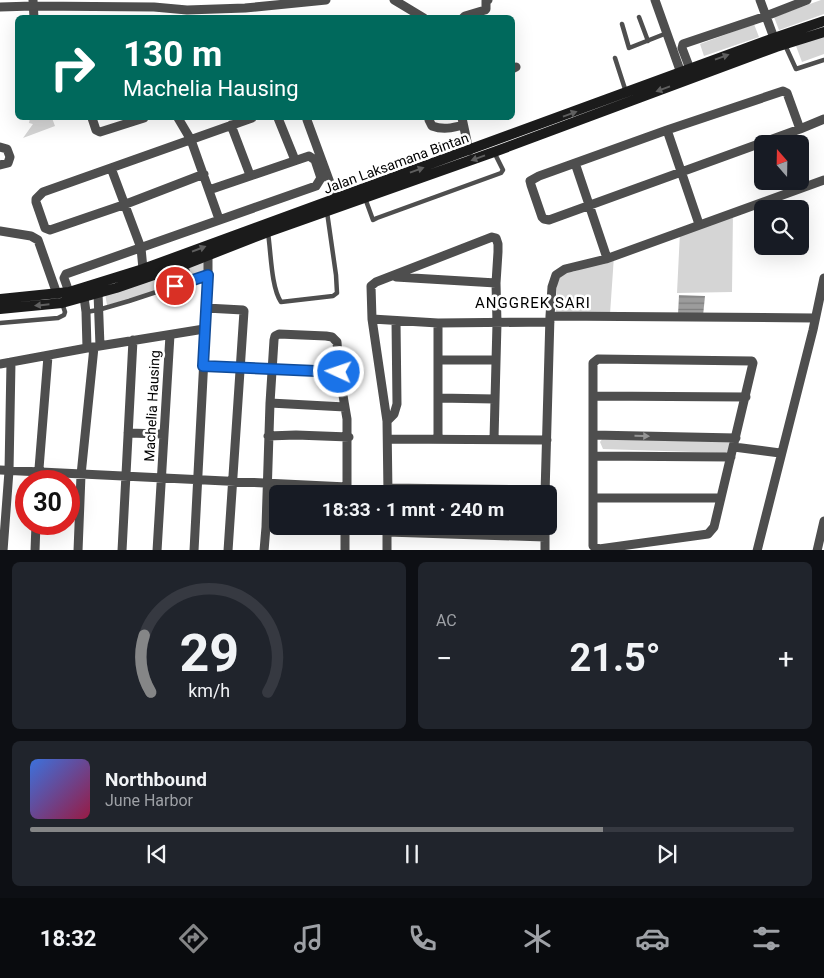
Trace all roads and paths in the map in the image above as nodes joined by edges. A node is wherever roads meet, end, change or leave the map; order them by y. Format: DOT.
graph roads {
  1 [pos="326,0"];
  2 [pos="394,0"];
  3 [pos="488,0"];
  4 [pos="655,0"];
  5 [pos="760,0"];
  6 [pos="807,0"];
  7 [pos="33,3"];
  8 [pos="154,4"];
  9 [pos="202,4"];
  10 [pos="0,7"];
  11 [pos="419,15"];
  12 [pos="468,15"];
  13 [pos="766,16"];
  14 [pos="639,17"];
  15 [pos="824,21"];
  16 [pos="622,24"];
  17 [pos="824,32"];
  18 [pos="667,33"];
  19 [pos="774,38"];
  20 [pos="648,41"];
  21 [pos="785,45"];
  22 [pos="615,58"];
  23 [pos="824,60"];
  24 [pos="685,71"];
  25 [pos="627,97"];
  26 [pos="824,119"];
  27 [pos="93,120"];
  28 [pos="136,120"];
  29 [pos="179,120"];
  30 [pos="246,120"];
  31 [pos="279,120"];
  32 [pos="307,120"];
  33 [pos="429,120"];
  34 [pos="463,121"];
  35 [pos="231,125"];
  36 [pos="800,129"];
  37 [pos="667,130"];
  38 [pos="191,140"];
  39 [pos="0,147"];
  40 [pos="469,151"];
  41 [pos="494,152"];
  42 [pos="295,160"];
  43 [pos="574,163"];
  44 [pos="0,165"];
  45 [pos="111,168"];
  46 [pos="681,172"];
  47 [pos="204,174"];
  48 [pos="250,175"];
  49 [pos="824,180"];
  50 [pos="398,182"];
  51 [pos="209,190"];
  52 [pos="365,198"];
  53 [pos="336,199"];
  54 [pos="126,204"];
  55 [pos="589,205"];
  56 [pos="327,211"];
  57 [pos="219,219"];
  58 [pos="699,224"];
  59 [pos="0,231"];
  60 [pos="268,232"];
  61 [pos="142,248"];
  62 [pos="208,254"];
  63 [pos="607,258"];
  64 [pos="186,264"];
  65 [pos="143,269"];
  66 [pos="208,275"];
  67 [pos="393,276"];
  68 [pos="824,278"];
  69 [pos="190,280"];
  70 [pos="496,282"];
  71 [pos="823,291"];
  72 [pos="68,292"];
  73 [pos="98,293"];
  74 [pos="84,297"];
  75 [pos="59,298"];
  76 [pos="0,299"];
  77 [pos="206,308"];
  78 [pos="0,309"];
  79 [pos="98,310"];
  80 [pos="86,312"];
  81 [pos="814,318"];
  82 [pos="372,319"];
  83 [pos="550,319"];
  84 [pos="396,321"];
  85 [pos="0,323"];
  86 [pos="438,323"];
  87 [pos="497,323"];
  88 [pos="204,329"];
  89 [pos="170,335"];
  90 [pos="133,340"];
  91 [pos="94,347"];
  92 [pos="48,356"];
  93 [pos="438,360"];
  94 [pos="495,360"];
  95 [pos="11,362"];
  96 [pos="0,364"];
  97 [pos="203,366"];
  98 [pos="240,367"];
  99 [pos="273,368"];
  100 [pos="339,372"];
  101 [pos="594,396"];
  102 [pos="746,397"];
  103 [pos="438,398"];
  104 [pos="495,399"];
  105 [pos="270,403"];
  106 [pos="345,407"];
  107 [pos="387,421"];
  108 [pos="128,433"];
  109 [pos="163,434"];
  110 [pos="593,435"];
  111 [pos="268,436"];
  112 [pos="348,437"];
  113 [pos="388,439"];
  114 [pos="438,439"];
  115 [pos="494,439"];
  116 [pos="547,440"];
  117 [pos="735,442"];
  118 [pos="780,453"];
  119 [pos="593,456"];
  120 [pos="731,457"];
  121 [pos="39,470"];
  122 [pos="4,471"];
  123 [pos="81,475"];
  124 [pos="125,477"];
  125 [pos="161,478"];
  126 [pos="197,480"];
  127 [pos="233,481"];
  128 [pos="268,483"];
  129 [pos="291,485"];
  130 [pos="347,485"];
  131 [pos="388,485"];
  132 [pos="545,485"];
  133 [pos="592,498"];
  134 [pos="721,498"];
  135 [pos="824,521"];
  136 [pos="266,527"];
  137 [pos="269,527"];
  138 [pos="36,535"];
  139 [pos="345,535"];
  140 [pos="387,535"];
  141 [pos="506,535"];
  142 [pos="545,537"];
  143 [pos="3,550"];
  144 [pos="35,550"];
  145 [pos="78,550"];
  146 [pos="122,550"];
  147 [pos="157,550"];
  148 [pos="194,550"];
  149 [pos="228,550"];
  150 [pos="264,550"];
  151 [pos="345,550"];
  152 [pos="386,550"];
  153 [pos="545,550"];
  154 [pos="757,550"];
  155 [pos="817,550"];
  1 -- 9 [label="street"];
  2 -- 11 [label="street"];
  3 -- 12 [label="street"];
  4 -- 18 [label="street"];
  5 -- 13 [label="street"];
  6 -- 13 [label="street"];
  7 -- 8 [label="street"];
  7 -- 10 [label="street"];
  8 -- 9 [label="street"];
  13 -- 19 [label="street"];
  13 -- 24 [label="street"];
  14 -- 20 [label="lane"];
  15 -- 19 [label="main road, Jalan Laksamana Bintan"];
  16 -- 20 [label="lane"];
  17 -- 21 [label="main road, Jalan Laksamana Bintan"];
  18 -- 20 [label="lane"];
  18 -- 24 [label="street"];
  24 -- 19 [label="main road, Jalan Laksamana Bintan, one-way"];
  21 -- 23 [label="lane"];
  21 -- 25 [label="main road, Jalan Laksamana Bintan, one-way"];
  22 -- 25 [label="lane"];
  24 -- 25 [label="main road, Jalan Laksamana Bintan"];
  40 -- 25 [label="main road, Jalan Laksamana Bintan, one-way"];
  25 -- 41 [label="main road, Jalan Laksamana Bintan"];
  26 -- 36 [label="street"];
  27 -- 28 [label="street"];
  29 -- 38 [label="street"];
  30 -- 35 [label="street"];
  31 -- 42 [label="street"];
  32 -- 53 [label="street"];
  33 -- 34 [label="street"];
  34 -- 40 [label="street"];
  35 -- 38 [label="street"];
  35 -- 48 [label="street"];
  36 -- 37 [label="street"];
  36 -- 46 [label="street"];
  37 -- 43 [label="street"];
  37 -- 46 [label="street"];
  38 -- 45 [label="street"];
  38 -- 47 [label="street"];
  39 -- 44 [label="street"];
  50 -- 40 [label="main road, Jalan Laksamana Bintan, one-way"];
  41 -- 50 [label="main road, Jalan Laksamana Bintan, one-way"];
  41 -- 52 [label="lane"];
  42 -- 48 [label="street"];
  42 -- 57 [label="street"];
  43 -- 55 [label="street"];
  43 -- 55 [label="street"];
  45 -- 54 [label="street"];
  45 -- 54 [label="street"];
  46 -- 55 [label="street"];
  46 -- 58 [label="street"];
  47 -- 51 [label="street"];
  47 -- 54 [label="street"];
  48 -- 51 [label="street"];
  49 -- 58 [label="street"];
  50 -- 52 [label="main road, Jalan Laksamana Bintan"];
  50 -- 53 [label="main road, Jalan Laksamana Bintan"];
  51 -- 57 [label="street"];
  52 -- 56 [label="main road, Jalan Laksamana Bintan"];
  65 -- 53 [label="main road, Jalan Laksamana Bintan, one-way"];
  54 -- 61 [label="street"];
  55 -- 63 [label="street"];
  56 -- 60 [label="main road, Jalan Laksamana Bintan"];
  56 -- 60 [label="lane"];
  57 -- 61 [label="street"];
  58 -- 63 [label="street"];
  59 -- 75 [label="street"];
  60 -- 62 [label="main road, Jalan Laksamana Bintan"];
  61 -- 65 [label="street"];
  61 -- 72 [label="street"];
  62 -- 64 [label="main road, Jalan Laksamana Bintan"];
  62 -- 66 [label="street"];
  63 -- 83 [label="street"];
  64 -- 69 [label="lane"];
  64 -- 73 [label="main road, Jalan Laksamana Bintan"];
  65 -- 72 [label="main road, Jalan Laksamana Bintan"];
  66 -- 69 [label="lane"];
  66 -- 77 [label="street"];
  67 -- 70 [label="street"];
  67 -- 70 [label="street"];
  67 -- 82 [label="street"];
  68 -- 71 [label="street"];
  69 -- 79 [label="lane"];
  70 -- 87 [label="street"];
  71 -- 81 [label="street"];
  72 -- 75 [label="main road, Jalan Laksamana Bintan"];
  73 -- 74 [label="main road, Jalan Laksamana Bintan"];
  73 -- 79 [label="street"];
  74 -- 75 [label="main road, Jalan Laksamana Bintan"];
  74 -- 80 [label="street"];
  75 -- 76 [label="main road, Jalan Laksamana Bintan"];
  75 -- 78 [label="main road, Jalan Laksamana Bintan, one-way"];
  75 -- 85 [label="lane"];
  77 -- 88 [label="street"];
  77 -- 98 [label="street"];
  79 -- 80 [label="lane"];
  79 -- 91 [label="street"];
  80 -- 91 [label="street"];
  81 -- 83 [label="street"];
  81 -- 118 [label="street"];
  82 -- 84 [label="street"];
  82 -- 107 [label="street"];
  83 -- 87 [label="street"];
  83 -- 116 [label="street"];
  84 -- 86 [label="street"];
  84 -- 107 [label="street"];
  86 -- 87 [label="street"];
  86 -- 93 [label="street"];
  87 -- 94 [label="street"];
  88 -- 89 [label="street, Machelia Hausing"];
  88 -- 97 [label="street"];
  89 -- 90 [label="street, Machelia Hausing"];
  89 -- 109 [label="street, Machelia Hausing"];
  90 -- 91 [label="street, Machelia Hausing"];
  90 -- 108 [label="street, Machelia Hausing"];
  91 -- 92 [label="street, Machelia Hausing"];
  91 -- 123 [label="street"];
  92 -- 95 [label="street, Machelia Hausing"];
  92 -- 121 [label="street"];
  93 -- 94 [label="street"];
  93 -- 103 [label="street"];
  94 -- 104 [label="street"];
  95 -- 96 [label="street, Machelia Hausing"];
  95 -- 122 [label="street"];
  97 -- 98 [label="street"];
  97 -- 126 [label="street"];
  98 -- 99 [label="street"];
  98 -- 127 [label="street"];
  99 -- 100 [label="street"];
  99 -- 100 [label="street, Machelia Hausing"];
  99 -- 105 [label="street, Machelia Hausing"];
  100 -- 106 [label="street, Machelia Hausing"];
  101 -- 102 [label="street"];
  101 -- 102 [label="street"];
  101 -- 110 [label="street"];
  102 -- 117 [label="street"];
  103 -- 104 [label="street"];
  103 -- 114 [label="street"];
  104 -- 115 [label="street"];
  105 -- 106 [label="street"];
  105 -- 111 [label="street, Machelia Hausing"];
  106 -- 112 [label="street, Machelia Hausing"];
  107 -- 113 [label="street"];
  108 -- 109 [label="street"];
  108 -- 124 [label="street, Machelia Hausing"];
  109 -- 125 [label="street, Machelia Hausing"];
  110 -- 117 [label="street, one-way"];
  110 -- 119 [label="street"];
  111 -- 112 [label="street"];
  111 -- 128 [label="street, Machelia Hausing"];
  112 -- 130 [label="street, Machelia Hausing"];
  113 -- 114 [label="street"];
  113 -- 131 [label="street"];
  114 -- 115 [label="street"];
  115 -- 116 [label="street"];
  116 -- 132 [label="street"];
  117 -- 118 [label="street"];
  117 -- 120 [label="street"];
  118 -- 154 [label="street"];
  119 -- 120 [label="street"];
  119 -- 133 [label="street"];
  120 -- 134 [label="street"];
  122 -- 143 [label="street"];
  123 -- 124 [label="street, Machelia Hausing"];
  123 -- 145 [label="street"];
  124 -- 125 [label="street, Machelia Hausing"];
  124 -- 146 [label="street, Machelia Hausing"];
  125 -- 126 [label="street, Machelia Hausing"];
  125 -- 147 [label="street, Machelia Hausing"];
  126 -- 127 [label="street, Machelia Hausing"];
  126 -- 148 [label="street"];
  127 -- 128 [label="street, Machelia Hausing"];
  127 -- 149 [label="street"];
  128 -- 129 [label="street, Machelia Hausing"];
  128 -- 136 [label="street, Machelia Hausing"];
  133 -- 134 [label="street"];
  133 -- 134 [label="street"];
  135 -- 155 [label="street"];
  136 -- 137 [label="street"];
  136 -- 150 [label="street, Machelia Hausing"];
  138 -- 144 [label="street"];
  139 -- 151 [label="street"];
  140 -- 152 [label="street"];
  141 -- 142 [label="street"];
  142 -- 153 [label="street"];
}
